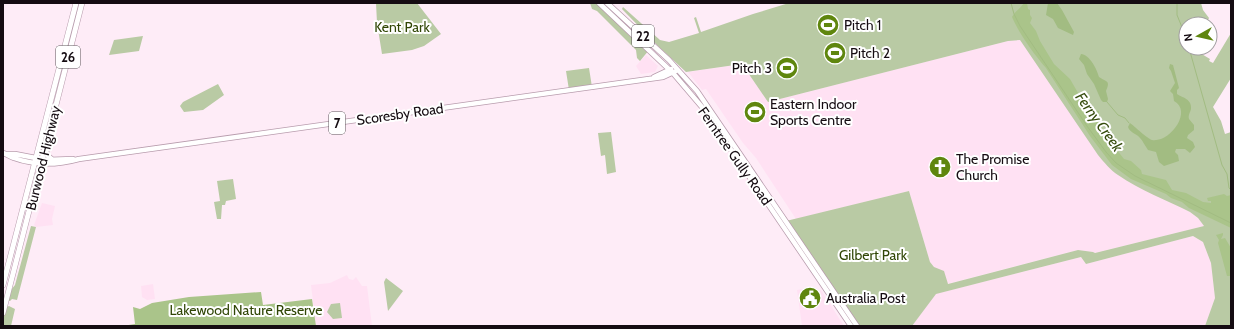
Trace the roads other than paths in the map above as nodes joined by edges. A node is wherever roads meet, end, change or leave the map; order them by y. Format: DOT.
graph roads {
  1 [pos="76,3"];
  2 [pos="82,3"];
  3 [pos="600,3"];
  4 [pos="607,3"];
  5 [pos="660,61"];
  6 [pos="677,68"];
  7 [pos="671,72"];
  8 [pos="658,74"];
  9 [pos="663,77"];
  10 [pos="650,78"];
  11 [pos="680,81"];
  12 [pos="45,148"];
  13 [pos="38,150"];
  14 [pos="4,153"];
  15 [pos="27,159"];
  16 [pos="35,161"];
  17 [pos="42,162"];
  18 [pos="52,162"];
  19 [pos="39,171"];
  20 [pos="32,173"];
  21 [pos="3,285"];
  22 [pos="828,289"];
  23 [pos="3,313"];
  24 [pos="851,326"];
  25 [pos="857,326"];
  1 -- 13 [label="highway, Burwood Highway / 26"];
  2 -- 12 [label="highway, Burwood Highway / 26"];
  3 -- 5 [label="main road, Ferntree Gully Road / 22"];
  4 -- 6 [label="main road, Ferntree Gully Road / 22"];
  5 -- 7 [label="main road, Ferntree Gully Road / 22"];
  5 -- 8 [label="main road"];
  6 -- 7 [label="main road, 7"];
  6 -- 22 [label="main road, Ferntree Gully Road / 22"];
  7 -- 8 [label="main road, Scoresby Road / 7"];
  7 -- 9 [label="main road, Scoresby Road / 7"];
  7 -- 11 [label="main road, Ferntree Gully Road / 22"];
  8 -- 10 [label="main road, Scoresby Road / 7"];
  9 -- 10 [label="main road, Scoresby Road / 7"];
  9 -- 11 [label="main road"];
  10 -- 18 [label="main road, Scoresby Road / 7"];
  11 -- 22 [label="main road, Ferntree Gully Road / 22"];
  12 -- 17 [label="highway, Burwood Highway / 26"];
  12 -- 18 [label="main road"];
  13 -- 15 [label="main road"];
  13 -- 16 [label="highway, Burwood Highway / 26"];
  14 -- 15 [label="main road, Scoresby Road / 7"];
  15 -- 16 [label="main road, Scoresby Road / 7"];
  15 -- 20 [label="main road"];
  16 -- 17 [label="main road, Scoresby Road / 7"];
  16 -- 20 [label="highway, Burwood Highway / 26"];
  17 -- 18 [label="main road, Scoresby Road / 7"];
  17 -- 19 [label="highway, Burwood Highway / 26"];
  18 -- 19 [label="main road"];
  19 -- 23 [label="highway, Burwood Highway / 26"];
  20 -- 21 [label="highway, Burwood Highway / 26"];
  22 -- 24 [label="main road, Ferntree Gully Road / 22"];
  22 -- 25 [label="main road, Ferntree Gully Road / 22"];
}
